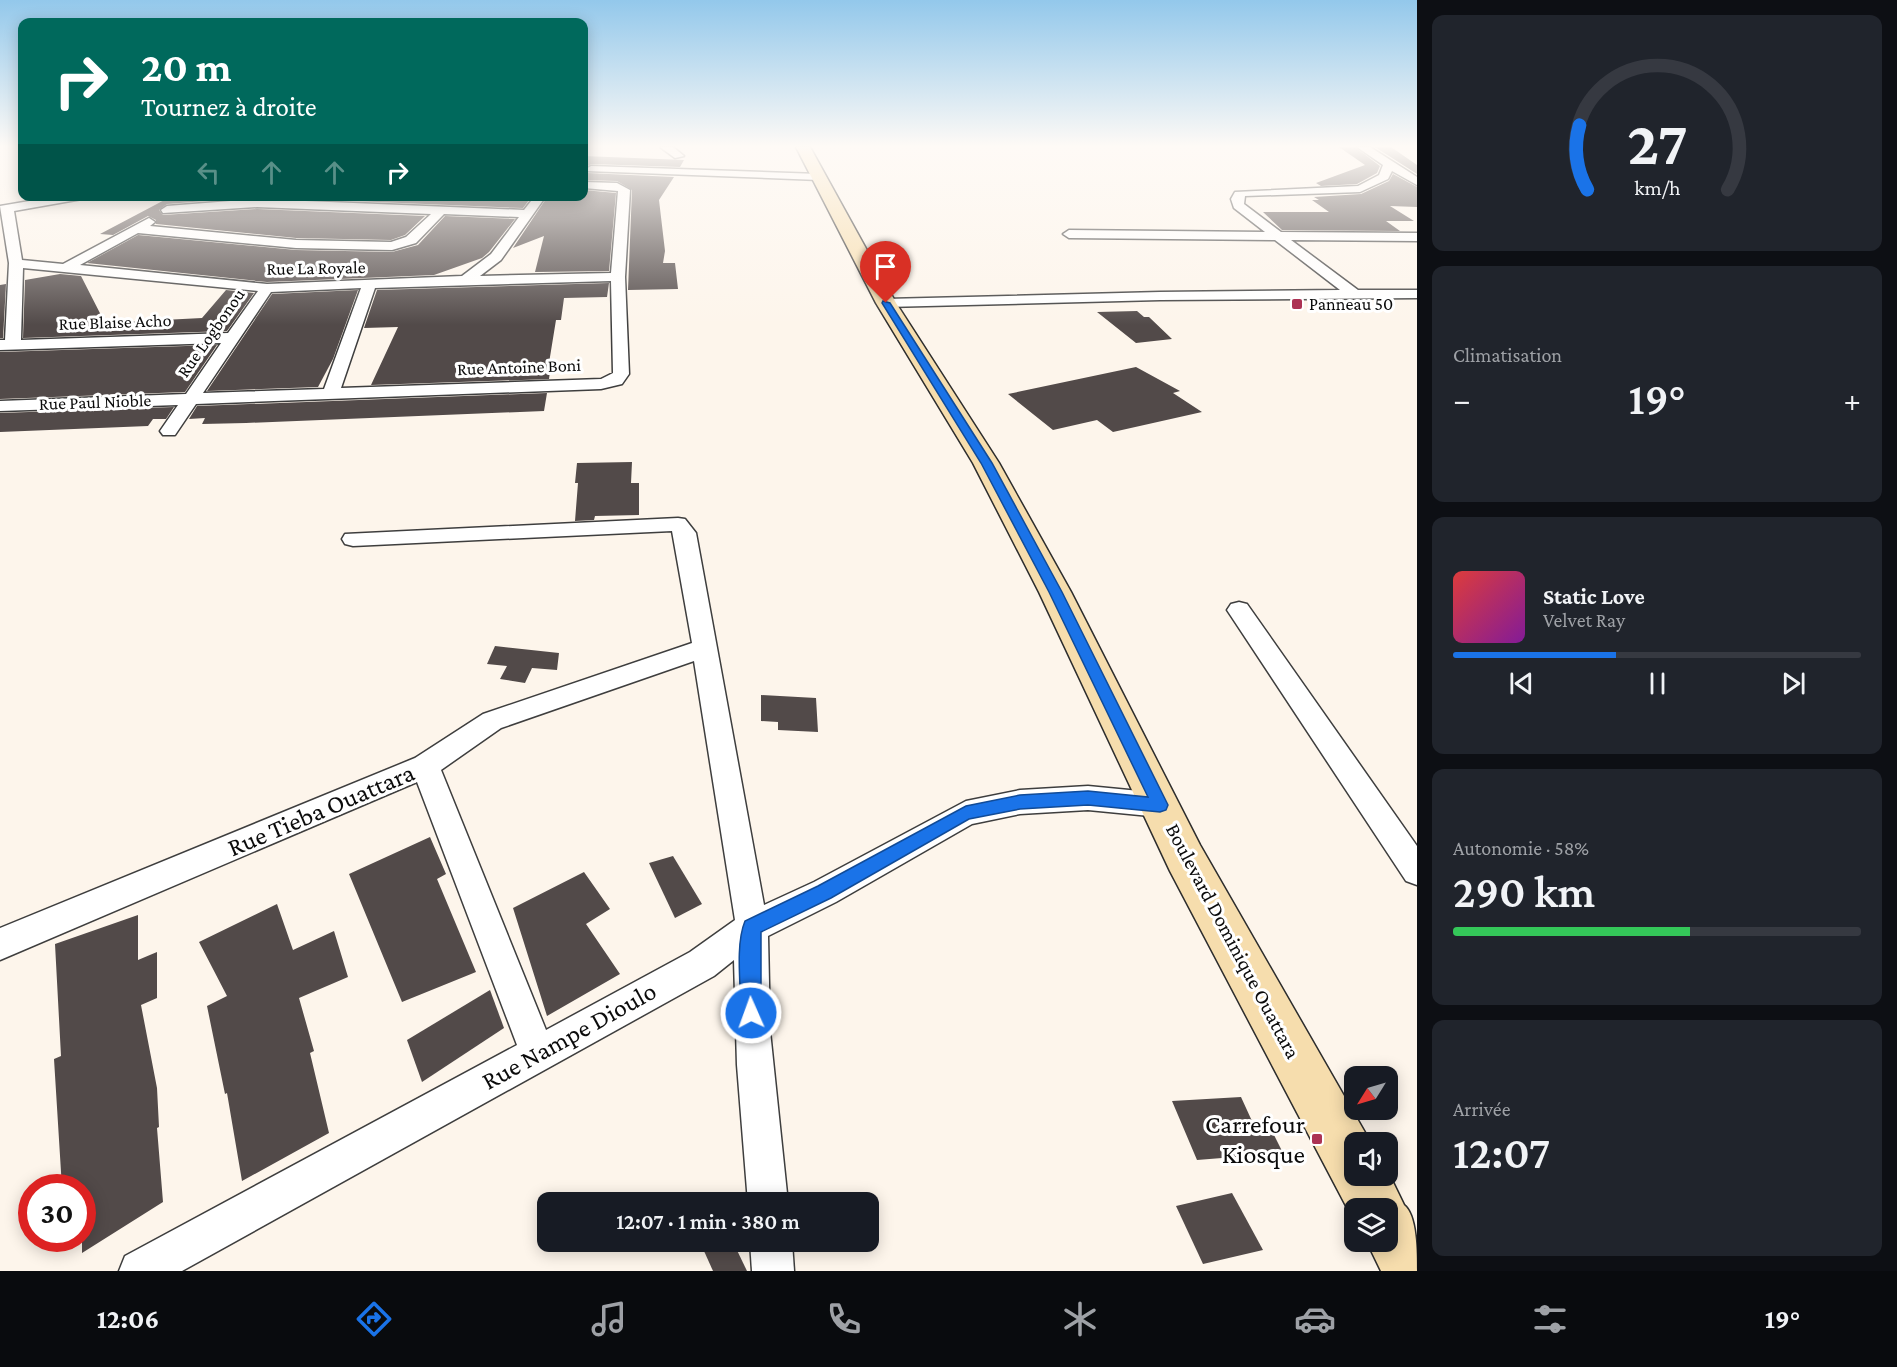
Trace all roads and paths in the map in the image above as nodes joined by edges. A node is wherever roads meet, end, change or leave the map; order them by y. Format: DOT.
graph roads {
  1 [pos="20,206"];
  2 [pos="168,206"];
  3 [pos="214,206"];
  4 [pos="344,206"];
  5 [pos="534,206"];
  6 [pos="623,206"];
  7 [pos="835,206"];
  8 [pos="1240,206"];
  9 [pos="4,209"];
  10 [pos="167,210"];
  11 [pos="441,210"];
  12 [pos="529,214"];
  13 [pos="137,229"];
  14 [pos="1069,234"];
  15 [pos="1277,236"];
  16 [pos="1417,237"];
  17 [pos="16,263"];
  18 [pos="65,268"];
  19 [pos="618,277"];
  20 [pos="465,280"];
  21 [pos="369,285"];
  22 [pos="267,288"];
  23 [pos="1354,294"];
  24 [pos="1417,294"];
  25 [pos="886,303"];
  26 [pos="231,338"];
  27 [pos="6,345"];
  28 [pos="331,394"];
  29 [pos="189,399"];
  30 [pos="0,406"];
  31 [pos="169,431"];
  32 [pos="353,539"];
  33 [pos="1239,610"];
  34 [pos="705,648"];
  35 [pos="425,766"];
  36 [pos="1160,805"];
  37 [pos="1417,871"];
  38 [pos="752,927"];
  39 [pos="0,944"];
  40 [pos="538,1053"];
  41 [pos="1344,1148"];
  42 [pos="767,1192"];
  43 [pos="1398,1245"];
  44 [pos="772,1252"];
  45 [pos="140,1271"];
  46 [pos="773,1271"];
  47 [pos="1412,1271"];
  1 -- 9 [label="street"];
  2 -- 10 [label="street"];
  3 -- 10 [label="street"];
  4 -- 11 [label="street"];
  5 -- 12 [label="street"];
  6 -- 19 [label="street, Rue Antoine Boni"];
  7 -- 25 [label="street, Boulevard Dominique Ouattara"];
  8 -- 15 [label="street"];
  9 -- 17 [label="street"];
  10 -- 13 [label="street"];
  11 -- 12 [label="street"];
  11 -- 13 [label="street"];
  12 -- 20 [label="street"];
  13 -- 18 [label="street"];
  14 -- 15 [label="street"];
  15 -- 16 [label="street"];
  15 -- 23 [label="street"];
  17 -- 18 [label="street, Rue La Royale"];
  17 -- 27 [label="street"];
  18 -- 22 [label="street, Rue La Royale"];
  19 -- 20 [label="street, Rue La Royale"];
  19 -- 28 [label="street, Rue Antoine Boni"];
  20 -- 21 [label="street, Rue La Royale"];
  21 -- 22 [label="street, Rue La Royale"];
  21 -- 28 [label="street"];
  22 -- 26 [label="street, Rue Logbonou"];
  23 -- 24 [label="street"];
  23 -- 25 [label="street"];
  25 -- 36 [label="street, Boulevard Dominique Ouattara"];
  26 -- 27 [label="street, Rue Blaise Acho"];
  26 -- 29 [label="street, Rue Logbonou"];
  28 -- 29 [label="street, Rue Antoine Boni"];
  29 -- 30 [label="street, Rue Paul Nioble"];
  29 -- 31 [label="street, Rue Logbonou"];
  32 -- 34 [label="street"];
  33 -- 37 [label="street"];
  34 -- 35 [label="street"];
  34 -- 38 [label="street"];
  35 -- 39 [label="street, Rue Tieba Ouattara"];
  35 -- 40 [label="street, Rue Tieba Ouattara"];
  36 -- 38 [label="street, Rue Nampe Dioulo"];
  36 -- 41 [label="street, Boulevard Dominique Ouattara"];
  38 -- 40 [label="street, Rue Nampe Dioulo"];
  38 -- 42 [label="street"];
  40 -- 45 [label="street, Rue Nampe Dioulo"];
  43 -- 47 [label="street"];
  44 -- 46 [label="street"];
}
